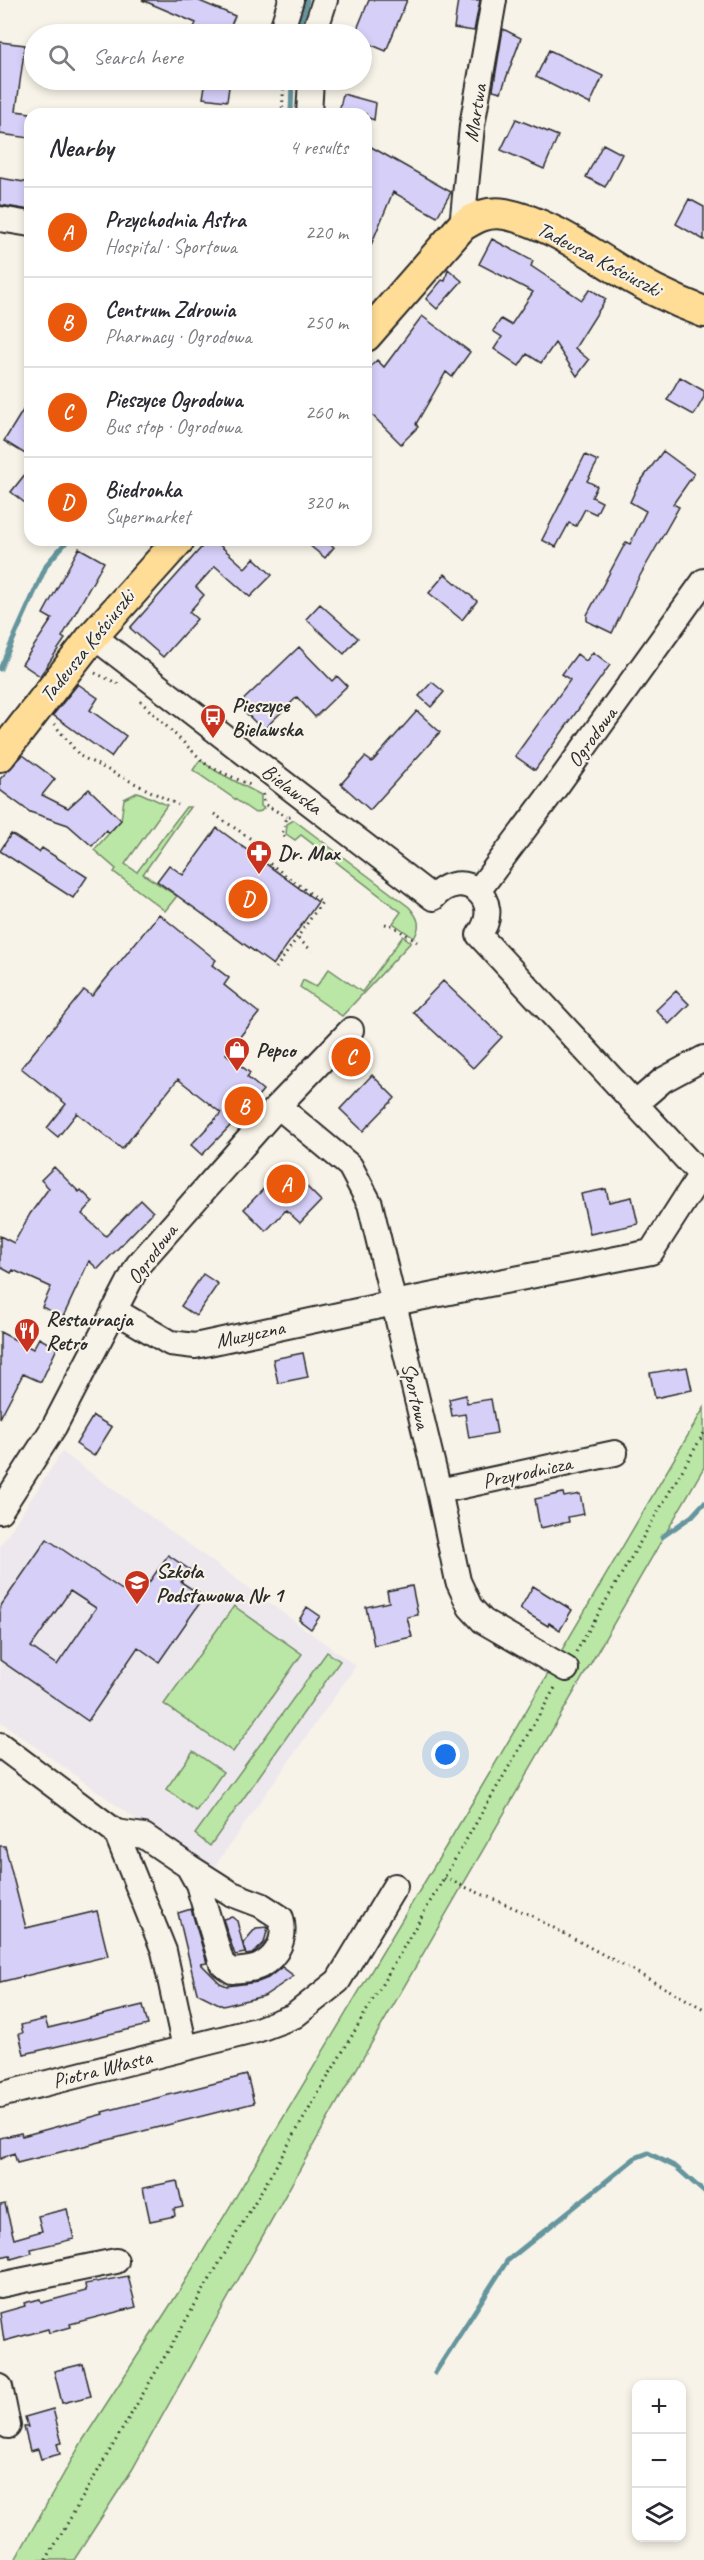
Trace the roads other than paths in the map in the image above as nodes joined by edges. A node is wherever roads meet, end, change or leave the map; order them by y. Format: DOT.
graph roads {
  1 [pos="291,0"];
  2 [pos="325,0"];
  3 [pos="494,0"];
  4 [pos="284,24"];
  5 [pos="317,24"];
  6 [pos="310,90"];
  7 [pos="309,108"];
  8 [pos="0,219"];
  9 [pos="24,223"];
  10 [pos="462,226"];
  11 [pos="704,312"];
  12 [pos="372,329"];
  13 [pos="174,546"];
  14 [pos="704,581"];
  15 [pos="93,636"];
  16 [pos="0,756"];
  17 [pos="478,891"];
  18 [pos="351,1030"];
  19 [pos="704,1058"];
  20 [pos="634,1104"];
  21 [pos="278,1106"];
  22 [pos="702,1176"];
  23 [pos="394,1303"];
  24 [pos="114,1310"];
  25 [pos="615,1453"];
  26 [pos="439,1491"];
  27 [pos="0,1511"];
  28 [pos="566,1669"];
  29 [pos="0,1745"];
  30 [pos="116,1832"];
  31 [pos="189,1866"];
  32 [pos="395,1886"];
  33 [pos="194,2046"];
  34 [pos="0,2095"];
  35 [pos="116,2261"];
  36 [pos="0,2285"];
  37 [pos="0,2387"];
  38 [pos="8,2426"];
  1 -- 4 [label="street"];
  2 -- 5 [label="street"];
  3 -- 10 [label="street, Martwa"];
  6 -- 7 [label="street"];
  8 -- 9 [label="street"];
  10 -- 11 [label="main road, Tadeusza Kościuszki"];
  10 -- 12 [label="main road, Tadeusza Kościuszki"];
  13 -- 15 [label="main road, Tadeusza Kościuszki"];
  14 -- 17 [label="street, Ogrodowa"];
  15 -- 16 [label="main road, Tadeusza Kościuszki"];
  15 -- 17 [label="street, Bielawska"];
  17 -- 20 [label="street"];
  18 -- 21 [label="street, Ogrodowa"];
  19 -- 20 [label="street"];
  20 -- 22 [label="street"];
  21 -- 23 [label="street, Sportowa"];
  21 -- 24 [label="street, Ogrodowa"];
  22 -- 23 [label="street, Muzyczna"];
  23 -- 24 [label="street, Muzyczna"];
  23 -- 26 [label="street, Sportowa"];
  24 -- 27 [label="street, Ogrodowa"];
  25 -- 26 [label="street, Przyrodnicza"];
  26 -- 28 [label="street, Sportowa"];
  29 -- 30 [label="street"];
  30 -- 31 [label="street"];
  30 -- 33 [label="street"];
  31 -- 31 [label="street"];
  32 -- 33 [label="street, Piotra Własta"];
  33 -- 34 [label="street, Piotra Własta"];
  35 -- 36 [label="street"];
  37 -- 38 [label="street"];
}
